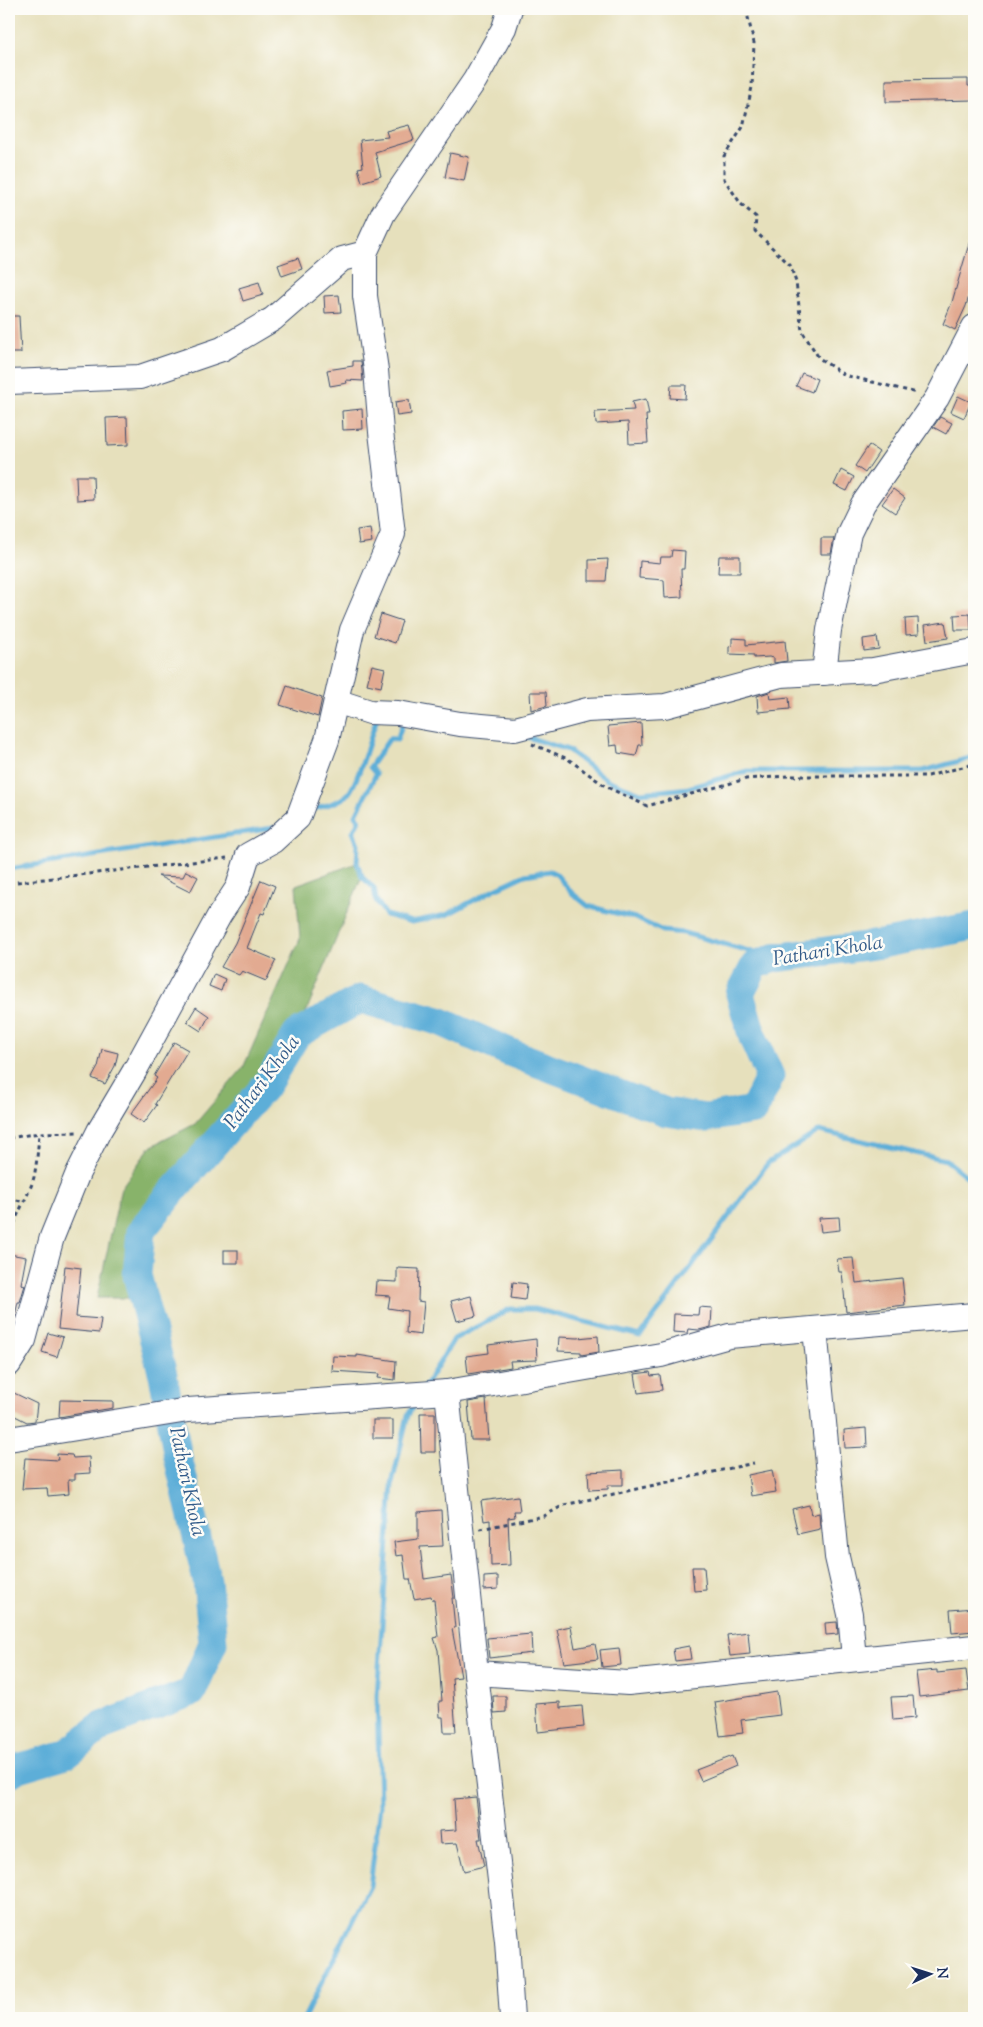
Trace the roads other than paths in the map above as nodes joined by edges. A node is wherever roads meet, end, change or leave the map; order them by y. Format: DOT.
graph roads {
  1 [pos="510,9"];
  2 [pos="365,253"];
  3 [pos="974,327"];
  4 [pos="9,382"];
  5 [pos="974,651"];
  6 [pos="824,673"];
  7 [pos="336,701"];
  8 [pos="974,1315"];
  9 [pos="815,1329"];
  10 [pos="9,1364"];
  11 [pos="447,1392"];
  12 [pos="9,1439"];
  13 [pos="974,1647"];
  14 [pos="854,1659"];
  15 [pos="476,1673"];
  16 [pos="512,2018"];
  1 -- 2 [label="street"];
  2 -- 4 [label="street"];
  2 -- 7 [label="street"];
  3 -- 6 [label="street"];
  5 -- 6 [label="street"];
  6 -- 7 [label="street"];
  7 -- 10 [label="street"];
  8 -- 9 [label="street"];
  9 -- 11 [label="street"];
  9 -- 14 [label="street"];
  11 -- 12 [label="street"];
  11 -- 15 [label="street"];
  13 -- 14 [label="street"];
  14 -- 15 [label="street"];
  15 -- 16 [label="street"];
}
